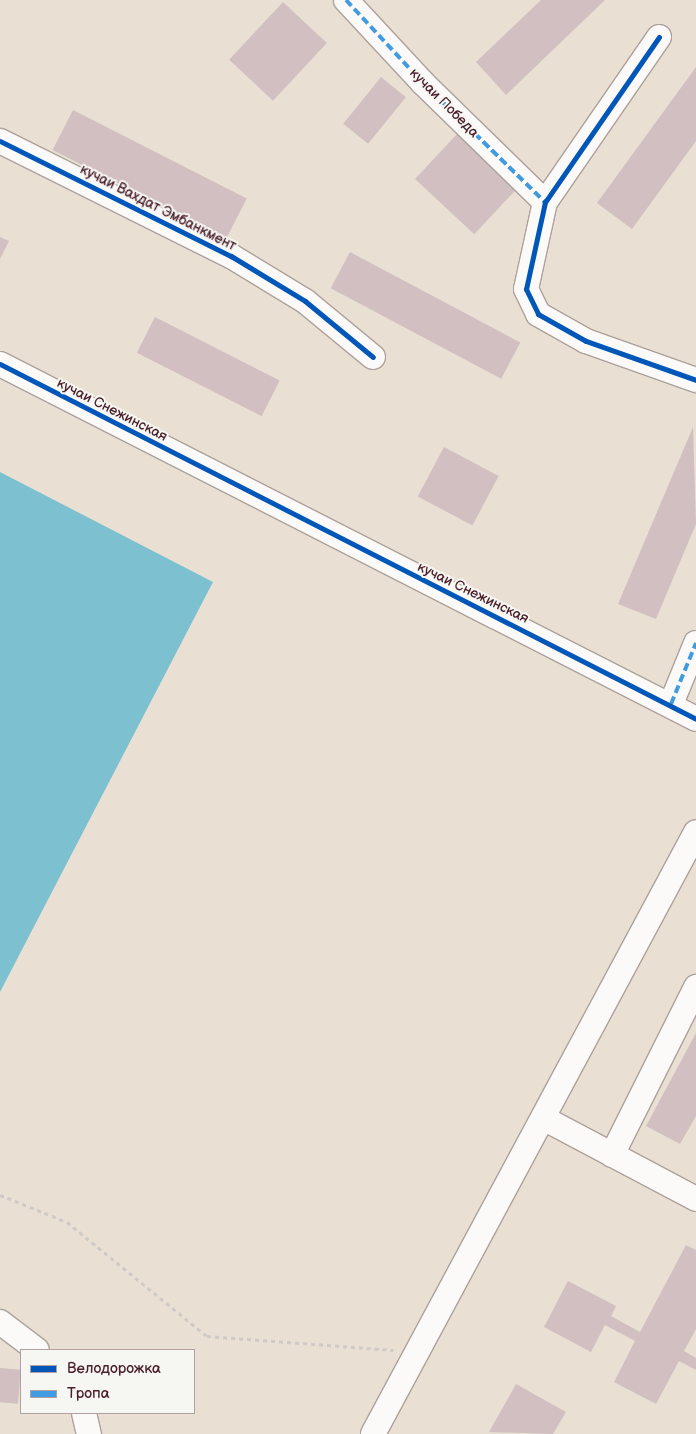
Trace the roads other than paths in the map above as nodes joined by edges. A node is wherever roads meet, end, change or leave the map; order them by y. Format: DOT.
graph roads {
  1 [pos="346,0"];
  2 [pos="659,37"];
  3 [pos="0,141"];
  4 [pos="545,202"];
  5 [pos="373,357"];
  6 [pos="0,364"];
  7 [pos="696,380"];
  8 [pos="696,644"];
  9 [pos="671,704"];
  10 [pos="696,719"];
  11 [pos="696,832"];
  12 [pos="696,987"];
  13 [pos="545,1119"];
  14 [pos="612,1155"];
  15 [pos="696,1199"];
  16 [pos="0,1322"];
  17 [pos="36,1349"];
  18 [pos="84,1414"];
  19 [pos="381,1430"];
  20 [pos="89,1434"];
  1 -- 4 [label="street, кучаи Победа"];
  2 -- 4 [label="street"];
  3 -- 5 [label="street, кучаи Вахдат Эмбанкмент"];
  4 -- 7 [label="street"];
  6 -- 9 [label="street, кучаи Снежинская"];
  8 -- 9 [label="street"];
  9 -- 10 [label="street, кучаи Снежинская"];
  11 -- 13 [label="street"];
  12 -- 14 [label="street"];
  13 -- 14 [label="street"];
  13 -- 19 [label="street"];
  14 -- 15 [label="street"];
  16 -- 17 [label="street"];
  18 -- 20 [label="street"];
}
